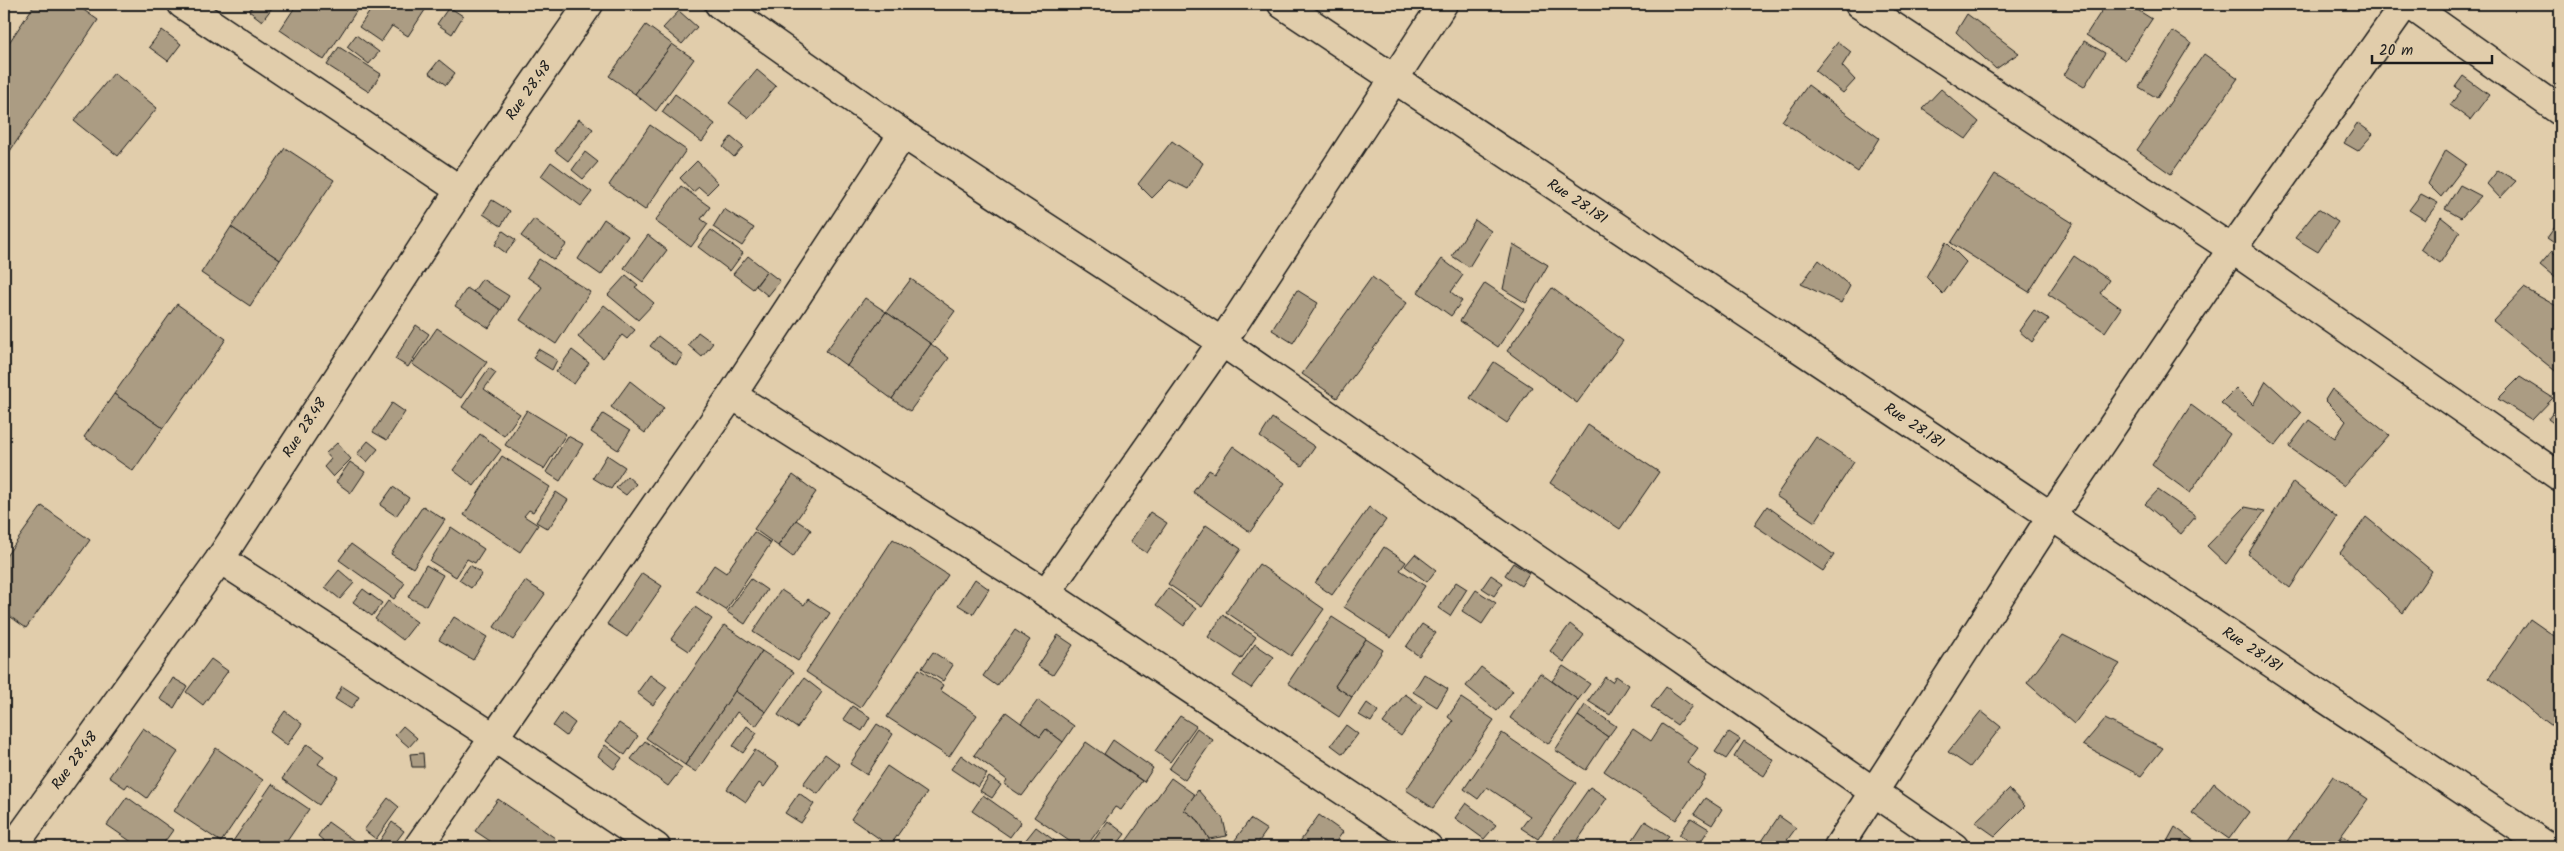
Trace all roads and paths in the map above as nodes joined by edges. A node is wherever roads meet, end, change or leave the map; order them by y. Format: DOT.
graph roads {
  1 [pos="182,4"];
  2 [pos="589,4"];
  3 [pos="719,4"];
  4 [pos="1282,4"];
  5 [pos="1443,4"];
  6 [pos="1859,4"];
  7 [pos="2407,4"];
  8 [pos="1393,80"];
  9 [pos="2560,111"];
  10 [pos="903,134"];
  11 [pos="460,190"];
  12 [pos="2232,249"];
  13 [pos="1222,342"];
  14 [pos="732,395"];
  15 [pos="2560,477"];
  16 [pos="2051,517"];
  17 [pos="220,559"];
  18 [pos="1046,593"];
  19 [pos="495,738"];
  20 [pos="1875,793"];
  21 [pos="13,847"];
  22 [pos="418,847"];
  23 [pos="656,847"];
  24 [pos="1428,847"];
  25 [pos="1838,847"];
  26 [pos="1954,847"];
  27 [pos="2548,847"];
  1 -- 11 [label="street"];
  2 -- 11 [label="street, Rue 28.48"];
  3 -- 10 [label="street"];
  4 -- 8 [label="street, Rue 28.181"];
  5 -- 8 [label="street"];
  6 -- 12 [label="street"];
  7 -- 9 [label="street"];
  7 -- 12 [label="street"];
  8 -- 13 [label="street"];
  8 -- 16 [label="street, Rue 28.181"];
  10 -- 13 [label="street"];
  10 -- 14 [label="street"];
  11 -- 17 [label="street, Rue 28.48"];
  12 -- 15 [label="street"];
  12 -- 16 [label="street"];
  13 -- 18 [label="street"];
  13 -- 20 [label="street"];
  14 -- 18 [label="street"];
  14 -- 19 [label="street"];
  16 -- 20 [label="street"];
  16 -- 27 [label="street, Rue 28.181"];
  17 -- 19 [label="street"];
  17 -- 21 [label="street, Rue 28.48"];
  18 -- 24 [label="street"];
  19 -- 22 [label="street"];
  19 -- 23 [label="street"];
  20 -- 25 [label="street"];
  20 -- 26 [label="street"];
}
